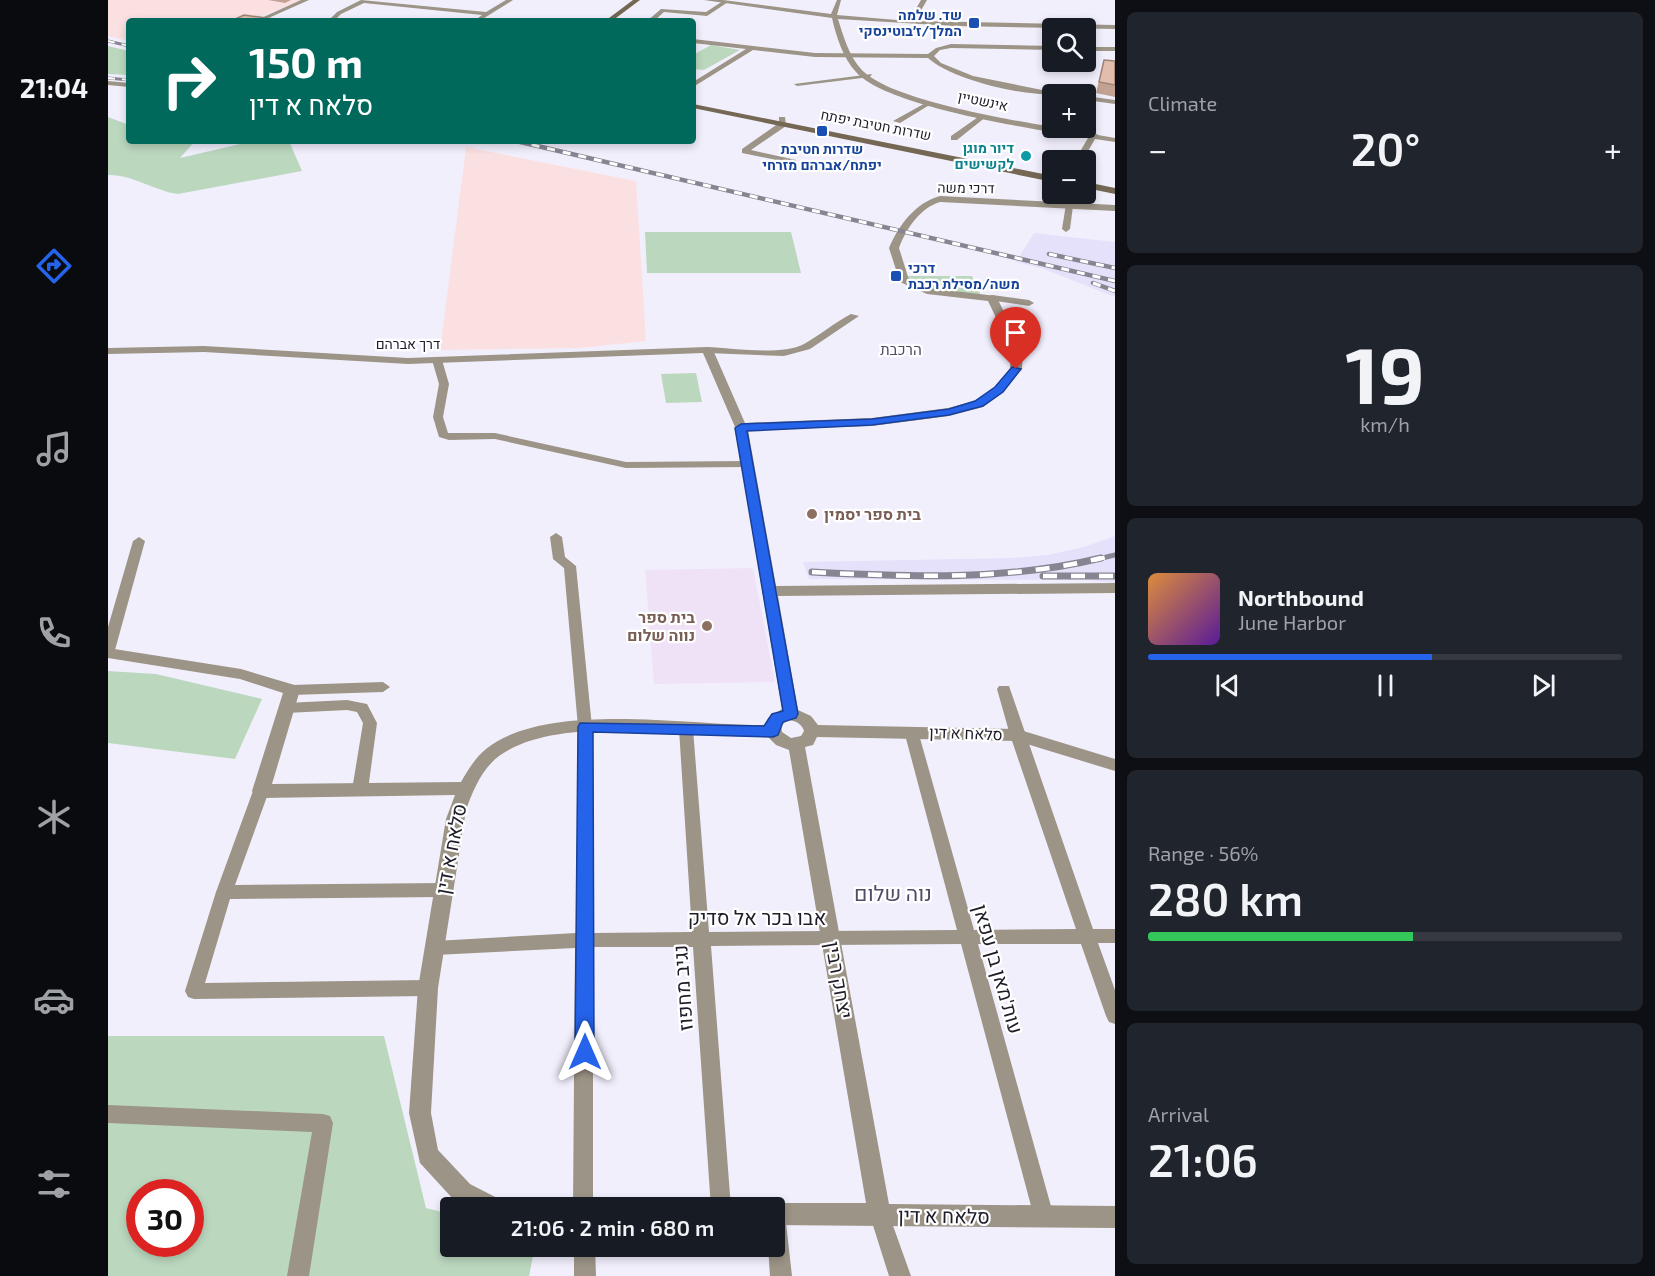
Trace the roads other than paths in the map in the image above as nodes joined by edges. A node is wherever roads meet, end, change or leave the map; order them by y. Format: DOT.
graph roads {
  1 [pos="306,0"];
  2 [pos="510,0"];
  3 [pos="626,0"];
  4 [pos="637,0"];
  5 [pos="707,0"];
  6 [pos="839,0"];
  7 [pos="924,0"];
  8 [pos="364,1"];
  9 [pos="725,2"];
  10 [pos="487,14"];
  11 [pos="837,15"];
  12 [pos="264,18"];
  13 [pos="334,18"];
  14 [pos="481,18"];
  15 [pos="602,18"];
  16 [pos="612,18"];
  17 [pos="654,18"];
  18 [pos="912,21"];
  19 [pos="1115,27"];
  20 [pos="696,41"];
  21 [pos="1042,48"];
  22 [pos="750,49"];
  23 [pos="1096,49"];
  24 [pos="1115,50"];
  25 [pos="850,55"];
  26 [pos="930,56"];
  27 [pos="867,76"];
  28 [pos="108,83"];
  29 [pos="696,83"];
  30 [pos="126,85"];
  31 [pos="1042,90"];
  32 [pos="814,91"];
  33 [pos="1096,99"];
  34 [pos="1115,102"];
  35 [pos="929,103"];
  36 [pos="696,105"];
  37 [pos="983,116"];
  38 [pos="897,121"];
  39 [pos="782,122"];
  40 [pos="1042,124"];
  41 [pos="1042,126"];
  42 [pos="1096,135"];
  43 [pos="954,138"];
  44 [pos="1115,138"];
  45 [pos="793,162"];
  46 [pos="1042,172"];
  47 [pos="1042,177"];
  48 [pos="1096,182"];
  49 [pos="1115,186"];
  50 [pos="1096,187"];
  51 [pos="1115,191"];
  52 [pos="1069,206"];
  53 [pos="1115,208"];
  54 [pos="1066,229"];
  55 [pos="992,298"];
  56 [pos="1029,303"];
  57 [pos="854,316"];
  58 [pos="708,350"];
  59 [pos="108,351"];
  60 [pos="437,360"];
  61 [pos="741,428"];
  62 [pos="747,464"];
  63 [pos="556,537"];
  64 [pos="139,541"];
  65 [pos="1115,588"];
  66 [pos="770,591"];
  67 [pos="108,652"];
  68 [pos="383,687"];
  69 [pos="1004,689"];
  70 [pos="292,690"];
  71 [pos="286,708"];
  72 [pos="791,714"];
  73 [pos="585,727"];
  74 [pos="686,729"];
  75 [pos="773,731"];
  76 [pos="812,731"];
  77 [pos="911,731"];
  78 [pos="1017,735"];
  79 [pos="796,744"];
  80 [pos="1115,765"];
  81 [pos="465,788"];
  82 [pos="360,789"];
  83 [pos="261,791"];
  84 [pos="443,890"];
  85 [pos="224,892"];
  86 [pos="1087,936"];
  87 [pos="1115,936"];
  88 [pos="832,938"];
  89 [pos="965,938"];
  90 [pos="702,939"];
  91 [pos="585,940"];
  92 [pos="435,948"];
  93 [pos="428,988"];
  94 [pos="1115,1016"];
  95 [pos="108,1114"];
  96 [pos="472,1197"];
  97 [pos="583,1197"];
  98 [pos="721,1197"];
  99 [pos="785,1214"];
  100 [pos="880,1216"];
  101 [pos="1044,1217"];
  102 [pos="1115,1217"];
  103 [pos="584,1257"];
  104 [pos="779,1257"];
  105 [pos="298,1276"];
  106 [pos="585,1276"];
  107 [pos="781,1276"];
  108 [pos="900,1276"];
  1 -- 12 [label="street"];
  2 -- 10 [label="street"];
  3 -- 15 [label="main road"];
  4 -- 16 [label="main road"];
  5 -- 9 [label="street"];
  6 -- 11 [label="street, אינשטיין"];
  7 -- 18 [label="street"];
  8 -- 10 [label="street"];
  8 -- 13 [label="street"];
  9 -- 11 [label="street"];
  9 -- 17 [label="street"];
  10 -- 14 [label="street"];
  11 -- 18 [label="street"];
  11 -- 25 [label="street, אינשטיין"];
  18 -- 19 [label="street"];
  20 -- 22 [label="street"];
  21 -- 26 [label="street"];
  22 -- 25 [label="street"];
  22 -- 29 [label="street"];
  23 -- 24 [label="street"];
  25 -- 26 [label="street"];
  25 -- 27 [label="street, אינשטיין"];
  26 -- 31 [label="street"];
  27 -- 32 [label="street"];
  27 -- 35 [label="street, אינשטיין"];
  27 -- 40 [label="street, אינשטיין"];
  28 -- 30 [label="street"];
  33 -- 34 [label="street"];
  35 -- 37 [label="street, אינשטיין"];
  35 -- 38 [label="street"];
  36 -- 39 [label="main road, שדרות חטיבת יפתח"];
  37 -- 41 [label="street, אינשטיין"];
  37 -- 43 [label="street"];
  39 -- 45 [label="street"];
  39 -- 46 [label="main road, שדרות חטיבת יפתח"];
  39 -- 47 [label="main road, שדרות חטיבת יפתח"];
  42 -- 44 [label="street, אינשטיין"];
  48 -- 49 [label="main road"];
  50 -- 51 [label="main road"];
  52 -- 53 [label="street, דרכי משה"];
  52 -- 54 [label="street"];
  52 -- 55 [label="street, דרכי משה"];
  55 -- 56 [label="street"];
  55 -- 61 [label="street"];
  57 -- 58 [label="street"];
  58 -- 60 [label="street, דרך אברהם"];
  58 -- 61 [label="street"];
  59 -- 60 [label="street, דרך אברהם"];
  60 -- 62 [label="street"];
  61 -- 62 [label="street"];
  62 -- 66 [label="street"];
  63 -- 73 [label="street"];
  64 -- 67 [label="street"];
  65 -- 66 [label="street"];
  66 -- 72 [label="street"];
  67 -- 70 [label="street"];
  68 -- 70 [label="street"];
  69 -- 78 [label="street"];
  70 -- 71 [label="street"];
  71 -- 82 [label="street"];
  71 -- 83 [label="street"];
  72 -- 75 [label="street"];
  72 -- 76 [label="street"];
  73 -- 74 [label="street, סלאח א דין"];
  73 -- 81 [label="street, סלאח א דין"];
  73 -- 91 [label="street"];
  74 -- 75 [label="street, סלאח א דין"];
  74 -- 90 [label="street, נגיב מחפוז"];
  75 -- 79 [label="street"];
  76 -- 77 [label="street, סלאח א דין"];
  76 -- 79 [label="street"];
  77 -- 78 [label="street, סלאח א דין"];
  77 -- 89 [label="street, עות'מאן בן עפאן"];
  78 -- 80 [label="street, סלאח א דין"];
  78 -- 86 [label="street"];
  79 -- 88 [label="street, יצחק רבין"];
  81 -- 82 [label="street"];
  81 -- 84 [label="street, סלאח א דין"];
  82 -- 83 [label="street"];
  83 -- 85 [label="street"];
  84 -- 85 [label="street"];
  84 -- 92 [label="street, סלאח א דין"];
  85 -- 93 [label="street"];
  86 -- 87 [label="street, אבו בכר אל סדיק"];
  86 -- 89 [label="street, אבו בכר אל סדיק"];
  86 -- 94 [label="street"];
  88 -- 89 [label="street, אבו בכר אל סדיק"];
  88 -- 90 [label="street, אבו בכר אל סדיק"];
  88 -- 100 [label="street, יצחק רבין"];
  89 -- 101 [label="street, עות'מאן בן עפאן"];
  90 -- 91 [label="street, אבו בכר אל סדיק"];
  90 -- 98 [label="street, נגיב מחפוז"];
  91 -- 92 [label="street, אבו בכר אל סדיק"];
  91 -- 97 [label="street"];
  92 -- 93 [label="street, סלאח א דין"];
  93 -- 96 [label="street, סלאח א דין"];
  95 -- 105 [label="street"];
  99 -- 100 [label="street, סלאח א דין"];
  100 -- 101 [label="street, סלאח א דין"];
  100 -- 108 [label="street"];
  101 -- 102 [label="street, סלאח א דין"];
  103 -- 106 [label="street"];
  104 -- 107 [label="street"];
}
